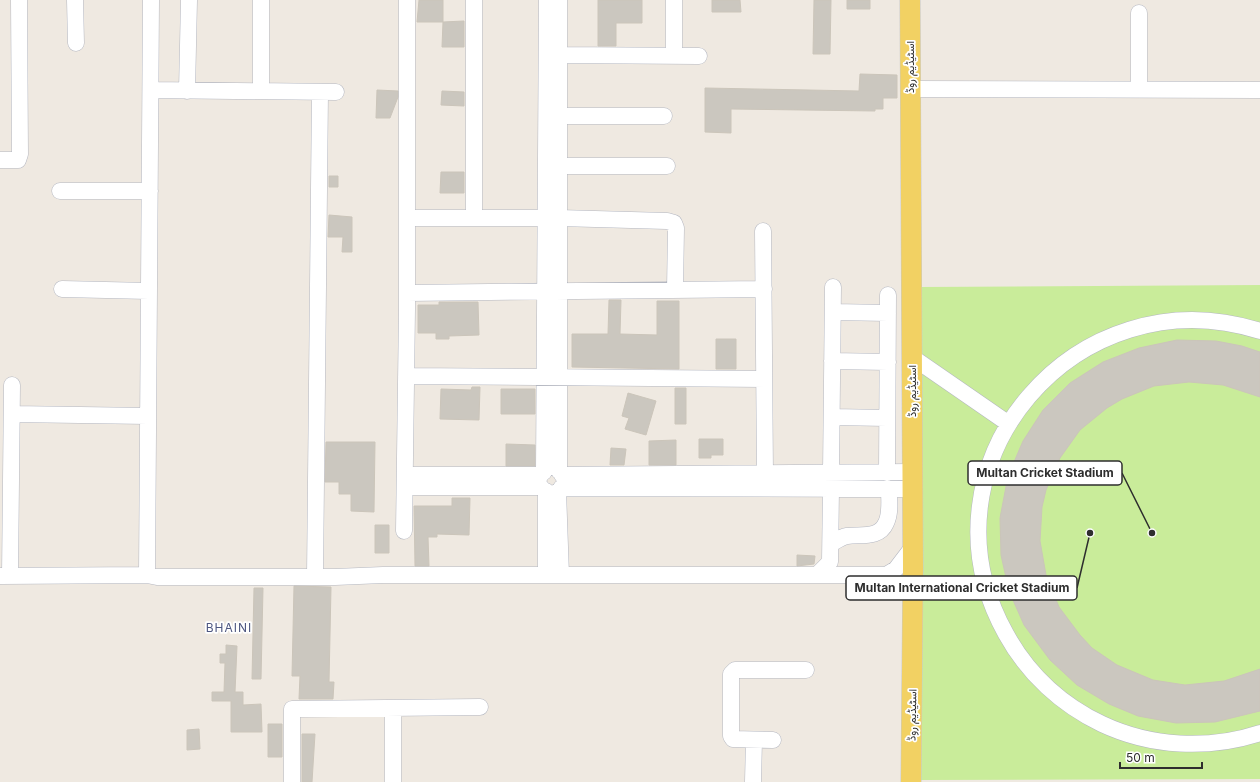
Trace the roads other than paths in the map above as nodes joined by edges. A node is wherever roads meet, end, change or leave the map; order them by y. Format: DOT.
graph roads {
  1 [pos="19,0"];
  2 [pos="75,0"];
  3 [pos="151,0"];
  4 [pos="189,0"];
  5 [pos="261,0"];
  6 [pos="407,0"];
  7 [pos="474,0"];
  8 [pos="547,0"];
  9 [pos="559,0"];
  10 [pos="674,0"];
  11 [pos="910,0"];
  12 [pos="1139,13"];
  13 [pos="76,43"];
  14 [pos="559,55"];
  15 [pos="674,56"];
  16 [pos="699,56"];
  17 [pos="910,89"];
  18 [pos="151,90"];
  19 [pos="1139,90"];
  20 [pos="1260,90"];
  21 [pos="187,91"];
  22 [pos="261,91"];
  23 [pos="559,116"];
  24 [pos="664,116"];
  25 [pos="0,160"];
  26 [pos="559,166"];
  27 [pos="667,166"];
  28 [pos="60,191"];
  29 [pos="150,191"];
  30 [pos="407,218"];
  31 [pos="474,218"];
  32 [pos="552,218"];
  33 [pos="763,231"];
  34 [pos="833,287"];
  35 [pos="62,288"];
  36 [pos="764,289"];
  37 [pos="675,290"];
  38 [pos="149,291"];
  39 [pos="552,292"];
  40 [pos="407,293"];
  41 [pos="888,295"];
  42 [pos="833,312"];
  43 [pos="888,313"];
  44 [pos="1260,331"];
  45 [pos="912,357"];
  46 [pos="832,361"];
  47 [pos="888,362"];
  48 [pos="406,376"];
  49 [pos="552,378"];
  50 [pos="764,379"];
  51 [pos="12,385"];
  52 [pos="12,414"];
  53 [pos="148,416"];
  54 [pos="832,417"];
  55 [pos="887,418"];
  56 [pos="1009,424"];
  57 [pos="887,473"];
  58 [pos="765,474"];
  59 [pos="912,480"];
  60 [pos="405,481"];
  61 [pos="552,481"];
  62 [pos="831,481"];
  63 [pos="889,489"];
  64 [pos="404,530"];
  65 [pos="831,544"];
  66 [pos="912,548"];
  67 [pos="147,575"];
  68 [pos="554,575"];
  69 [pos="817,575"];
  70 [pos="5,576"];
  71 [pos="315,576"];
  72 [pos="806,670"];
  73 [pos="480,707"];
  74 [pos="393,708"];
  75 [pos="1260,733"];
  76 [pos="754,740"];
  77 [pos="773,740"];
  78 [pos="292,782"];
  79 [pos="393,782"];
  80 [pos="753,782"];
  81 [pos="911,782"];
  1 -- 25 [label="street"];
  2 -- 13 [label="street"];
  3 -- 18 [label="street"];
  4 -- 21 [label="street"];
  5 -- 22 [label="street"];
  6 -- 30 [label="street"];
  7 -- 31 [label="street"];
  8 -- 32 [label="street"];
  9 -- 14 [label="street"];
  10 -- 15 [label="street"];
  11 -- 17 [label="main road, اسٹیڈیم روڈ"];
  12 -- 19 [label="street"];
  14 -- 15 [label="street"];
  14 -- 23 [label="street"];
  15 -- 16 [label="street"];
  17 -- 19 [label="street"];
  17 -- 45 [label="main road, اسٹیڈیم روڈ"];
  18 -- 21 [label="street"];
  18 -- 29 [label="street"];
  19 -- 20 [label="street"];
  21 -- 22 [label="street"];
  22 -- 71 [label="street"];
  23 -- 24 [label="street"];
  23 -- 26 [label="street"];
  26 -- 27 [label="street"];
  26 -- 32 [label="street"];
  28 -- 29 [label="street"];
  29 -- 38 [label="street"];
  30 -- 31 [label="street"];
  30 -- 40 [label="street"];
  31 -- 32 [label="street"];
  32 -- 37 [label="street"];
  32 -- 39 [label="street"];
  33 -- 36 [label="street"];
  34 -- 42 [label="street"];
  35 -- 38 [label="street"];
  36 -- 37 [label="street"];
  36 -- 50 [label="street"];
  37 -- 39 [label="street"];
  38 -- 53 [label="street"];
  39 -- 40 [label="street"];
  39 -- 49 [label="street"];
  40 -- 48 [label="street"];
  41 -- 43 [label="street"];
  42 -- 43 [label="street"];
  42 -- 46 [label="street"];
  43 -- 47 [label="street"];
  44 -- 56 [label="street"];
  45 -- 56 [label="street"];
  45 -- 59 [label="main road, اسٹیڈیم روڈ"];
  46 -- 47 [label="street"];
  46 -- 54 [label="street"];
  47 -- 55 [label="street"];
  48 -- 49 [label="street"];
  48 -- 60 [label="street"];
  49 -- 50 [label="street"];
  49 -- 61 [label="street"];
  50 -- 58 [label="street"];
  51 -- 52 [label="street"];
  52 -- 53 [label="street"];
  52 -- 70 [label="street"];
  53 -- 67 [label="street"];
  54 -- 55 [label="street"];
  54 -- 62 [label="street"];
  55 -- 57 [label="street"];
  56 -- 75 [label="street"];
  57 -- 59 [label="street"];
  57 -- 62 [label="street"];
  58 -- 61 [label="street"];
  58 -- 62 [label="street"];
  59 -- 63 [label="street"];
  59 -- 66 [label="main road, اسٹیڈیم روڈ"];
  60 -- 61 [label="street"];
  60 -- 64 [label="street"];
  61 -- 62 [label="street"];
  61 -- 68 [label="street"];
  62 -- 63 [label="street"];
  62 -- 65 [label="street"];
  63 -- 65 [label="street"];
  65 -- 69 [label="street"];
  66 -- 69 [label="street"];
  66 -- 81 [label="main road, اسٹیڈیم روڈ"];
  67 -- 70 [label="street"];
  67 -- 71 [label="street"];
  68 -- 69 [label="street"];
  68 -- 71 [label="street"];
  72 -- 76 [label="street"];
  73 -- 74 [label="street"];
  74 -- 78 [label="street"];
  74 -- 79 [label="street"];
  76 -- 77 [label="street"];
  76 -- 80 [label="street"];
}
